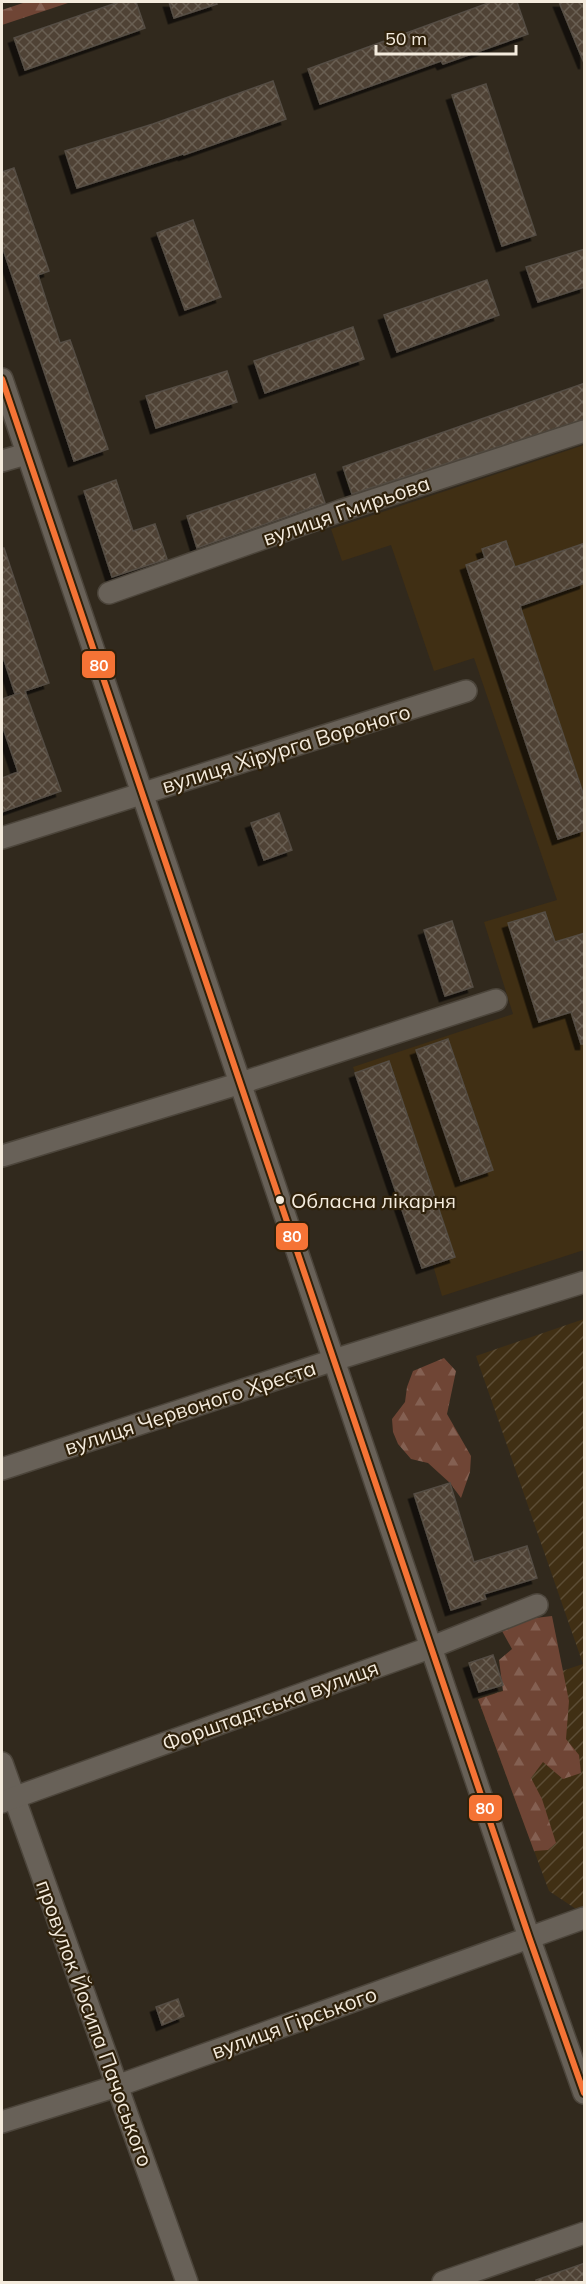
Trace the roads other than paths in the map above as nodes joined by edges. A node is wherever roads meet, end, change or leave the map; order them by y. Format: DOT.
graph roads {
  1 [pos="2,379"];
  2 [pos="585,431"];
  3 [pos="26,454"];
  4 [pos="2,461"];
  5 [pos="109,593"];
  6 [pos="466,692"];
  7 [pos="142,794"];
  8 [pos="2,838"];
  9 [pos="496,1000"];
  10 [pos="241,1083"];
  11 [pos="2,1156"];
  12 [pos="585,1282"];
  13 [pos="334,1360"];
  14 [pos="2,1469"];
  15 [pos="537,1605"];
  16 [pos="432,1647"];
  17 [pos="2,1763"];
  18 [pos="8,1799"];
  19 [pos="585,1918"];
  20 [pos="529,1937"];
  21 [pos="117,2086"];
  22 [pos="585,2093"];
  23 [pos="2,2122"];
  24 [pos="585,2233"];
  25 [pos="188,2283"];
  26 [pos="443,2283"];
  1 -- 3 [label="street"];
  2 -- 5 [label="street, вулиця Гмирьова"];
  3 -- 4 [label="street"];
  3 -- 7 [label="street"];
  6 -- 7 [label="street, вулиця Хірурга Вороного"];
  7 -- 8 [label="street, вулиця Хірурга Вороного"];
  7 -- 10 [label="street"];
  9 -- 10 [label="street"];
  10 -- 11 [label="street"];
  10 -- 13 [label="street"];
  12 -- 13 [label="street, вулиця Червоного Хреста"];
  13 -- 14 [label="street, вулиця Червоного Хреста"];
  13 -- 16 [label="street"];
  15 -- 16 [label="street, Форштадтська вулиця"];
  16 -- 18 [label="street, Форштадтська вулиця"];
  16 -- 20 [label="street"];
  17 -- 18 [label="street, провулок Йосипа Пачоського"];
  18 -- 21 [label="street, провулок Йосипа Пачоського"];
  19 -- 20 [label="street, вулиця Гірського"];
  20 -- 21 [label="street, вулиця Гірського"];
  20 -- 22 [label="street"];
  21 -- 23 [label="street, вулиця Гірського"];
  21 -- 25 [label="street, провулок Йосипа Пачоського"];
  24 -- 26 [label="street"];
}
